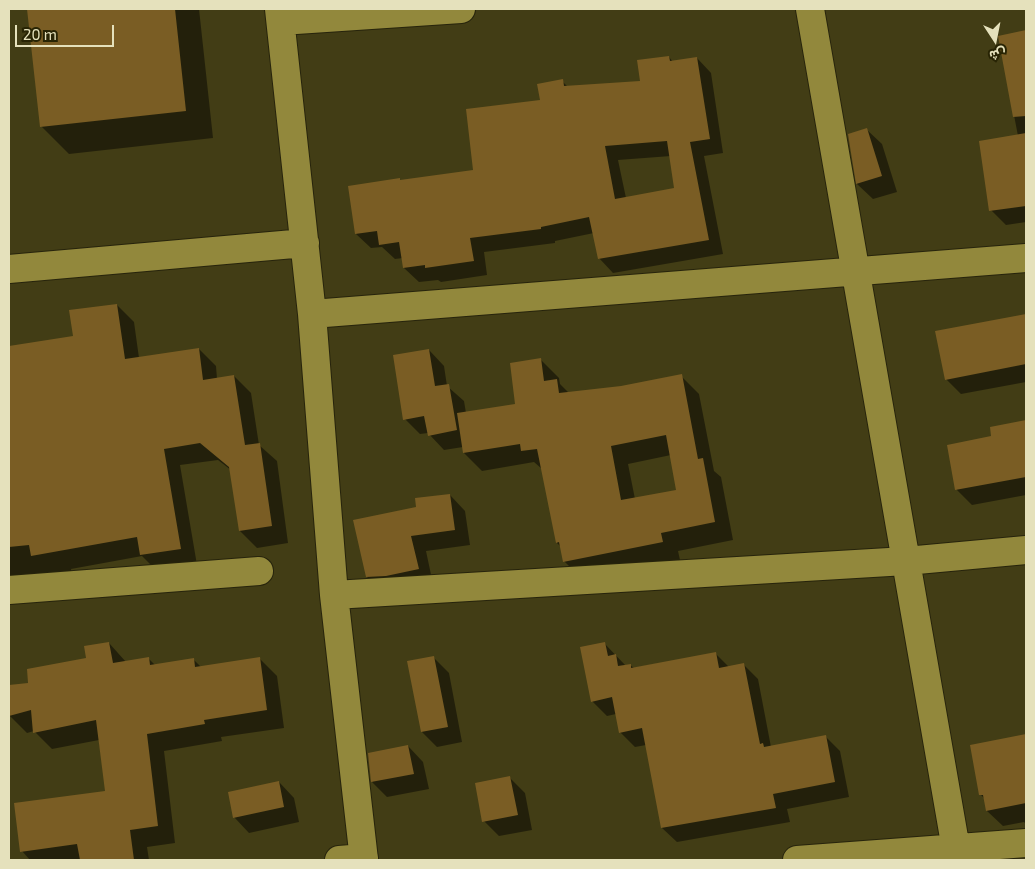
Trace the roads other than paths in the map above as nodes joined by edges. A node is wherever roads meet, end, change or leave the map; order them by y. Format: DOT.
graph roads {
  1 [pos="461,9"];
  2 [pos="810,9"];
  3 [pos="280,15"];
  4 [pos="305,243"];
  5 [pos="1026,258"];
  6 [pos="9,269"];
  7 [pos="856,272"];
  8 [pos="312,314"];
  9 [pos="1026,550"];
  10 [pos="906,561"];
  11 [pos="259,571"];
  12 [pos="9,590"];
  13 [pos="334,595"];
  14 [pos="1026,843"];
  15 [pos="956,849"];
  16 [pos="356,859"];
  17 [pos="797,860"];
  1 -- 3 [label="street"];
  2 -- 7 [label="street"];
  3 -- 4 [label="street"];
  4 -- 6 [label="street"];
  4 -- 8 [label="street"];
  5 -- 7 [label="street"];
  7 -- 8 [label="street"];
  7 -- 10 [label="street"];
  8 -- 13 [label="street"];
  9 -- 10 [label="street"];
  10 -- 13 [label="street"];
  10 -- 15 [label="street"];
  11 -- 12 [label="street"];
  13 -- 16 [label="street"];
  14 -- 15 [label="street"];
  15 -- 17 [label="street"];
}
